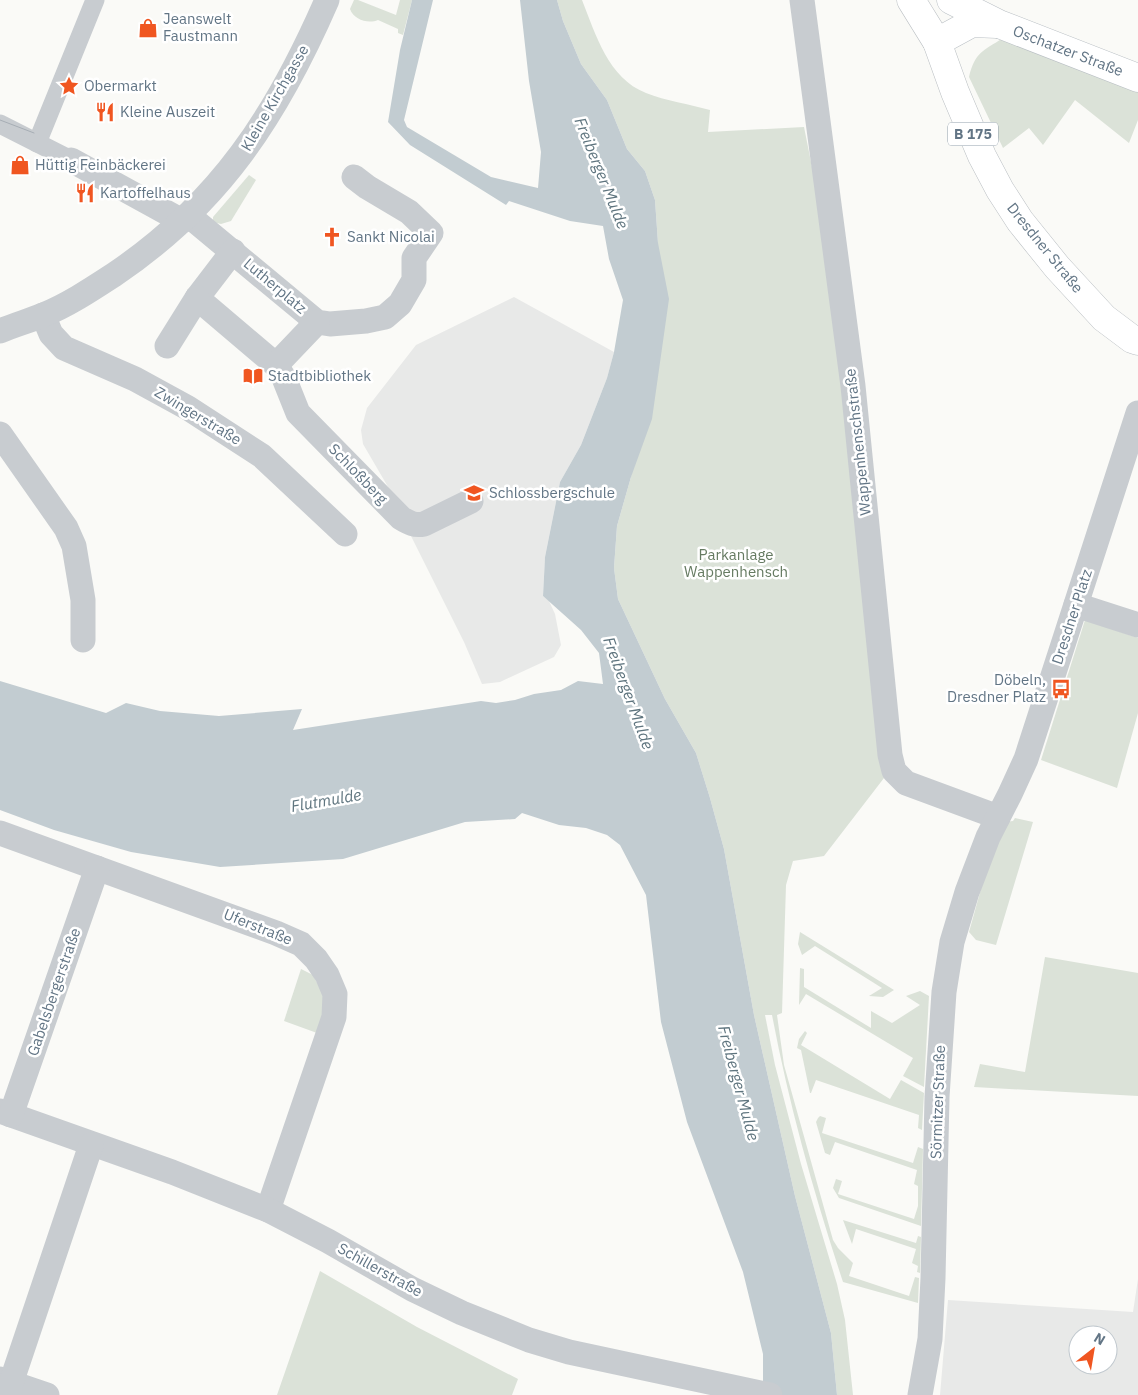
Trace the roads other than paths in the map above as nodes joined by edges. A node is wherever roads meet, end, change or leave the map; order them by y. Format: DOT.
graph roads {
  1 [pos="95,0"];
  2 [pos="326,0"];
  3 [pos="802,0"];
  4 [pos="911,0"];
  5 [pos="950,0"];
  6 [pos="999,24"];
  7 [pos="937,42"];
  8 [pos="1138,78"];
  9 [pos="0,124"];
  10 [pos="37,144"];
  11 [pos="72,160"];
  12 [pos="354,177"];
  13 [pos="185,218"];
  14 [pos="233,251"];
  15 [pos="197,298"];
  16 [pos="43,315"];
  17 [pos="317,322"];
  18 [pos="0,330"];
  19 [pos="1138,341"];
  20 [pos="167,346"];
  21 [pos="276,364"];
  22 [pos="1138,413"];
  23 [pos="0,434"];
  24 [pos="471,501"];
  25 [pos="345,534"];
  26 [pos="1076,605"];
  27 [pos="1138,625"];
  28 [pos="83,640"];
  29 [pos="998,817"];
  30 [pos="0,833"];
  31 [pos="97,868"];
  32 [pos="6,1113"];
  33 [pos="91,1145"];
  34 [pos="268,1210"];
  35 [pos="6,1385"];
  36 [pos="47,1395"];
  37 [pos="770,1395"];
  38 [pos="920,1395"];
  1 -- 10 [label="street"];
  2 -- 13 [label="street, Kleine Kirchgasse"];
  3 -- 29 [label="street, Wappenhenschstraße"];
  4 -- 7 [label="main road, Dresdner Straße / B 175"];
  5 -- 6 [label="main road, Oschatzer Straße"];
  6 -- 7 [label="main road, Oschatzer Straße"];
  6 -- 8 [label="main road, Oschatzer Straße"];
  7 -- 19 [label="main road, Dresdner Straße / B 175"];
  9 -- 10 [label="street"];
  10 -- 11 [label="street"];
  11 -- 13 [label="street, Lutherplatz"];
  12 -- 17 [label="street, Lutherplatz"];
  13 -- 14 [label="street, Lutherplatz"];
  13 -- 16 [label="street, Kleine Kirchgasse"];
  14 -- 15 [label="street, Lutherplatz"];
  14 -- 17 [label="street, Lutherplatz"];
  15 -- 20 [label="street, Lutherplatz"];
  15 -- 21 [label="street"];
  16 -- 18 [label="street"];
  16 -- 25 [label="street, Zwingerstraße"];
  17 -- 21 [label="street, Lutherplatz"];
  21 -- 24 [label="street, Schloßberg"];
  22 -- 26 [label="street, Dresdner Platz"];
  23 -- 28 [label="street"];
  26 -- 27 [label="street"];
  26 -- 29 [label="street, Dresdner Platz"];
  29 -- 38 [label="street, Sörmitzer Straße"];
  30 -- 31 [label="street, Uferstraße"];
  31 -- 32 [label="street, Gabelsbergerstraße"];
  31 -- 34 [label="street, Uferstraße"];
  32 -- 33 [label="street, Schillerstraße"];
  33 -- 34 [label="street, Schillerstraße"];
  33 -- 35 [label="street"];
  34 -- 37 [label="street, Schillerstraße"];
  35 -- 36 [label="street"];
}
